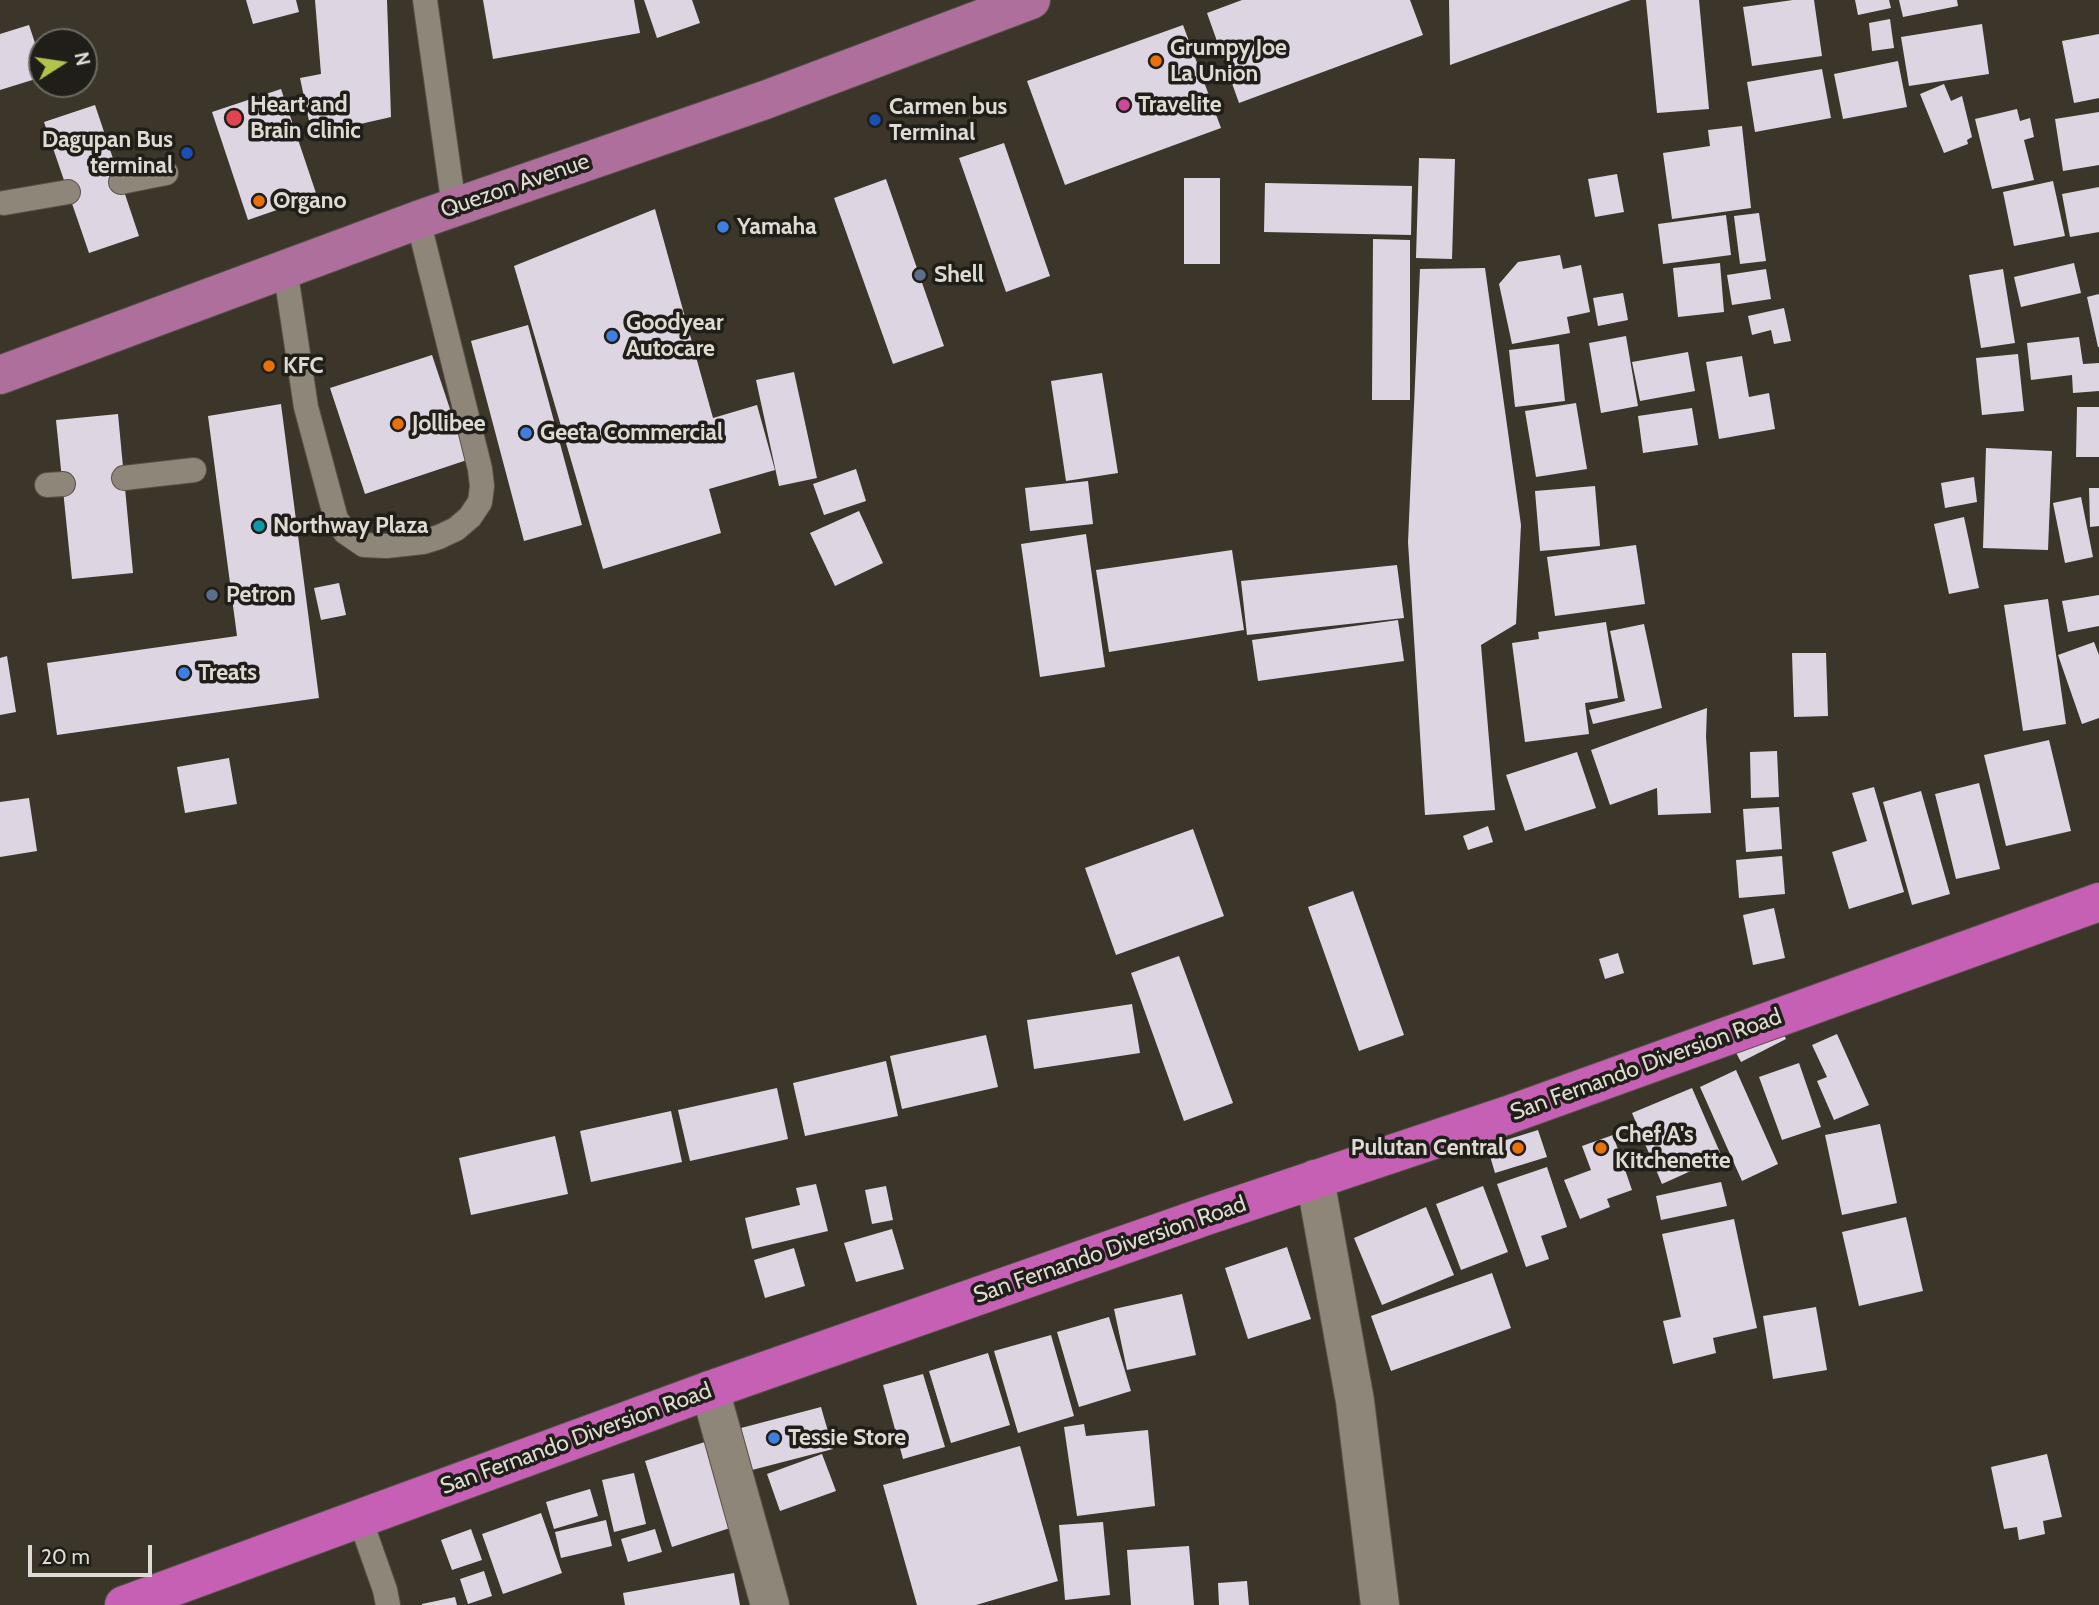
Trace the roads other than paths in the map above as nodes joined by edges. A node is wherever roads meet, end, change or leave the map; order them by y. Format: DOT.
graph roads {
  1 [pos="425,0"];
  2 [pos="1018,2"];
  3 [pos="166,173"];
  4 [pos="121,182"];
  5 [pos="68,192"];
  6 [pos="4,203"];
  7 [pos="454,207"];
  8 [pos="418,220"];
  9 [pos="285,268"];
  10 [pos="0,375"];
  11 [pos="194,470"];
  12 [pos="124,478"];
  13 [pos="2099,902"];
  14 [pos="1315,1179"];
  15 [pos="710,1390"];
  16 [pos="359,1519"];
  17 [pos="124,1605"];
  18 [pos="388,1605"];
  19 [pos="770,1605"];
  20 [pos="1380,1605"];
  1 -- 7 [label="lane"];
  2 -- 7 [label="main road, Quezon Avenue"];
  3 -- 4 [label="lane"];
  5 -- 6 [label="lane"];
  7 -- 8 [label="main road, Quezon Avenue"];
  8 -- 9 [label="main road, Quezon Avenue"];
  8 -- 9 [label="lane"];
  9 -- 10 [label="main road, Quezon Avenue"];
  11 -- 12 [label="lane"];
  13 -- 14 [label="highway, San Fernando Diversion Road"];
  14 -- 15 [label="highway, San Fernando Diversion Road"];
  14 -- 20 [label="street"];
  15 -- 16 [label="highway, San Fernando Diversion Road"];
  15 -- 19 [label="street"];
  16 -- 17 [label="highway, San Fernando Diversion Road"];
  16 -- 18 [label="lane"];
}
